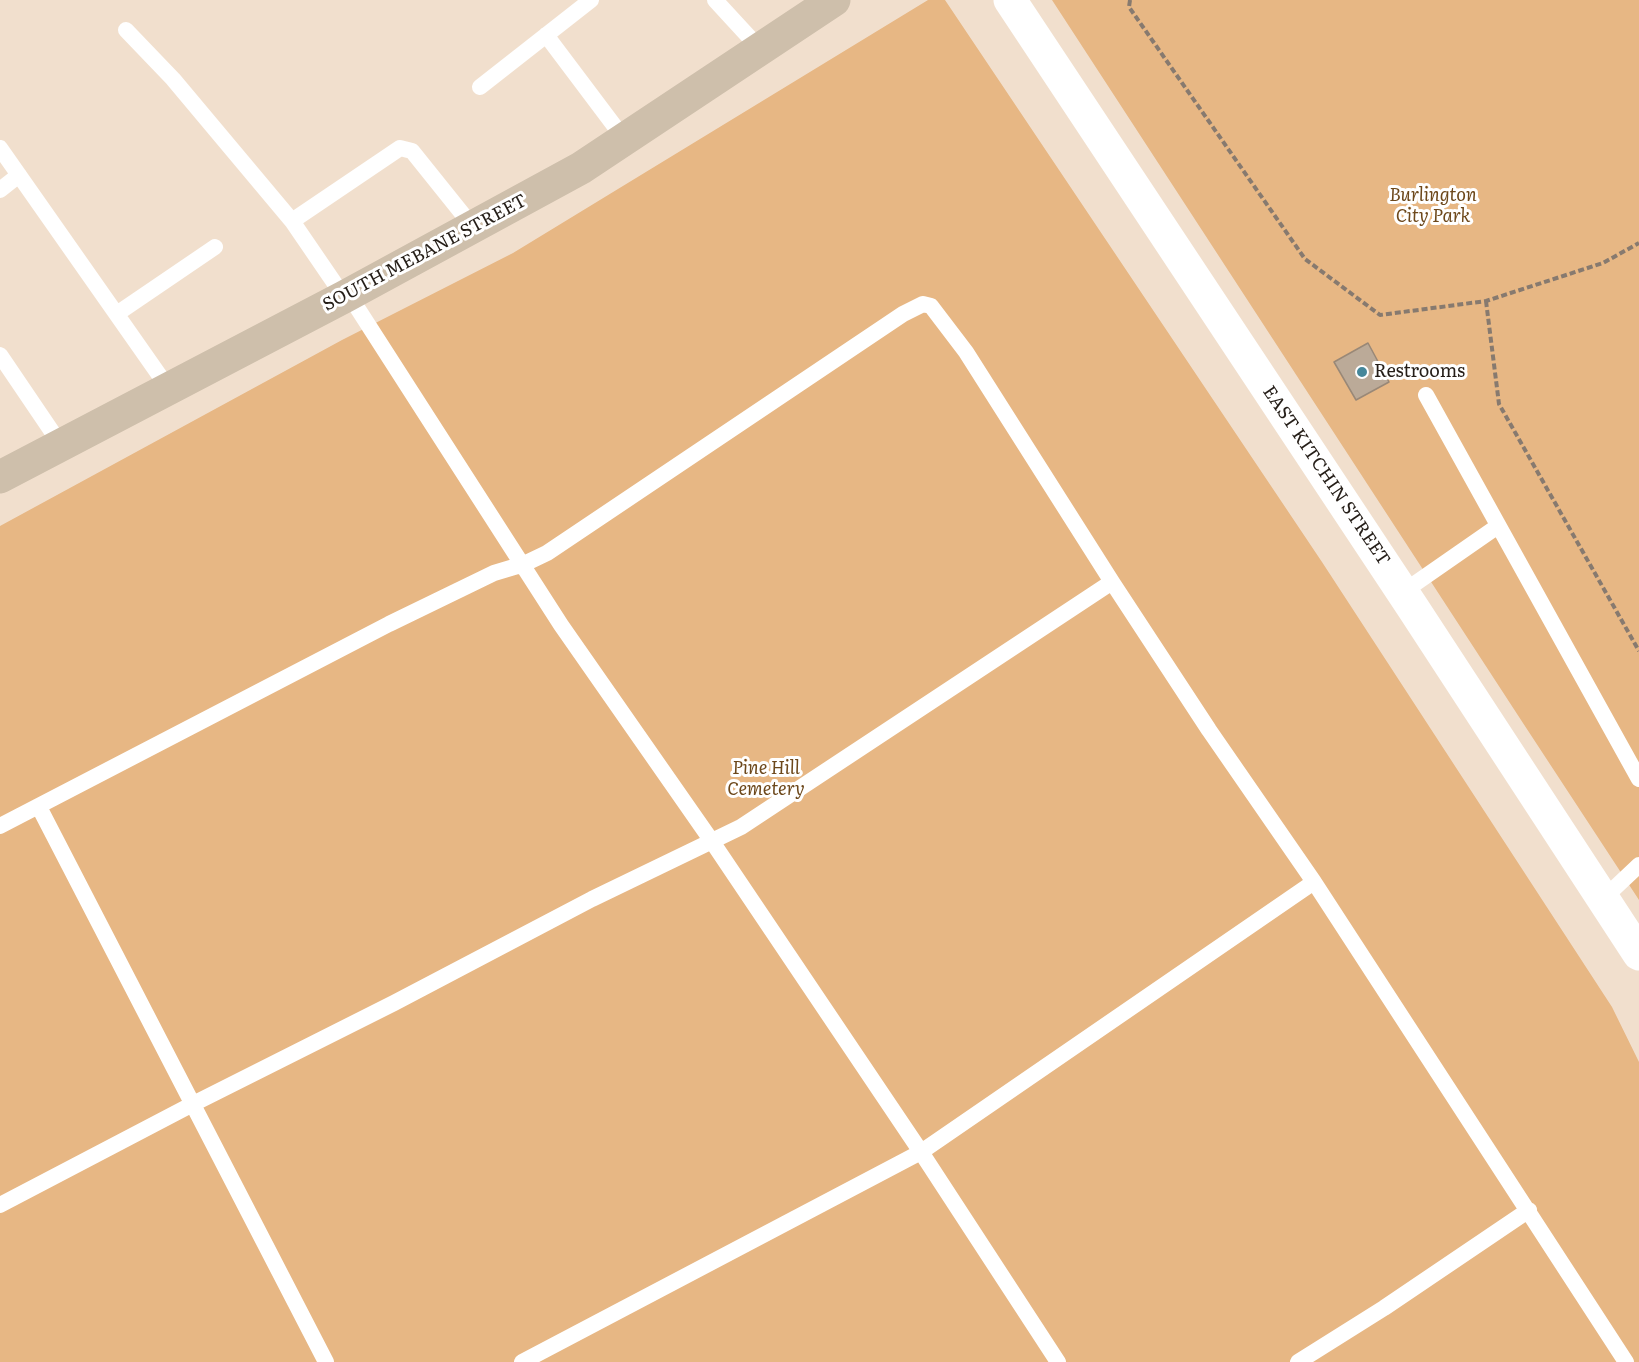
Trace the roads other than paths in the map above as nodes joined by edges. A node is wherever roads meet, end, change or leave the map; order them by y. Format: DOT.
graph roads {
  1 [pos="591,0"];
  2 [pos="715,0"];
  3 [pos="834,0"];
  4 [pos="1010,0"];
  5 [pos="126,30"];
  6 [pos="546,35"];
  7 [pos="760,50"];
  8 [pos="480,87"];
  9 [pos="624,140"];
  10 [pos="0,148"];
  11 [pos="19,175"];
  12 [pos="0,190"];
  13 [pos="292,221"];
  14 [pos="473,227"];
  15 [pos="215,247"];
  16 [pos="346,296"];
  17 [pos="118,313"];
  18 [pos="0,355"];
  19 [pos="169,389"];
  20 [pos="1426,395"];
  21 [pos="61,445"];
  22 [pos="0,477"];
  23 [pos="1498,526"];
  24 [pos="524,564"];
  25 [pos="1112,582"];
  26 [pos="1403,592"];
  27 [pos="1639,779"];
  28 [pos="39,807"];
  29 [pos="0,826"];
  30 [pos="711,840"];
  31 [pos="1639,865"];
  32 [pos="1314,882"];
  33 [pos="1604,898"];
  34 [pos="1639,954"];
  35 [pos="191,1105"];
  36 [pos="921,1152"];
  37 [pos="0,1205"];
  38 [pos="1529,1210"];
  39 [pos="1305,1360"];
  40 [pos="326,1362"];
  41 [pos="522,1362"];
  42 [pos="1058,1362"];
  43 [pos="1626,1362"];
  1 -- 6 [label="lane"];
  2 -- 7 [label="lane"];
  3 -- 7 [label="street, SOUTH MEBANE STREET"];
  4 -- 26 [label="street, EAST KITCHIN STREET"];
  5 -- 13 [label="lane"];
  6 -- 8 [label="lane"];
  6 -- 9 [label="lane"];
  7 -- 9 [label="street, SOUTH MEBANE STREET"];
  9 -- 14 [label="street, SOUTH MEBANE STREET"];
  10 -- 11 [label="lane"];
  11 -- 12 [label="lane"];
  11 -- 17 [label="lane"];
  13 -- 14 [label="lane"];
  13 -- 16 [label="lane"];
  14 -- 16 [label="street, SOUTH MEBANE STREET"];
  15 -- 17 [label="lane"];
  16 -- 19 [label="street, SOUTH MEBANE STREET"];
  16 -- 24 [label="lane"];
  17 -- 19 [label="lane"];
  18 -- 21 [label="lane"];
  19 -- 21 [label="street, SOUTH MEBANE STREET"];
  20 -- 23 [label="lane"];
  21 -- 22 [label="street, SOUTH MEBANE STREET"];
  23 -- 26 [label="lane"];
  23 -- 27 [label="lane"];
  24 -- 25 [label="lane"];
  24 -- 28 [label="lane"];
  24 -- 30 [label="lane"];
  25 -- 30 [label="lane"];
  25 -- 32 [label="lane"];
  26 -- 33 [label="street, EAST KITCHIN STREET"];
  28 -- 29 [label="lane"];
  28 -- 35 [label="lane"];
  30 -- 35 [label="lane"];
  30 -- 36 [label="lane"];
  31 -- 33 [label="lane"];
  32 -- 36 [label="lane"];
  32 -- 38 [label="lane"];
  33 -- 34 [label="street, EAST KITCHIN STREET"];
  35 -- 37 [label="lane"];
  35 -- 40 [label="lane"];
  36 -- 41 [label="lane"];
  36 -- 42 [label="lane"];
  38 -- 39 [label="lane"];
  38 -- 43 [label="lane"];
}
